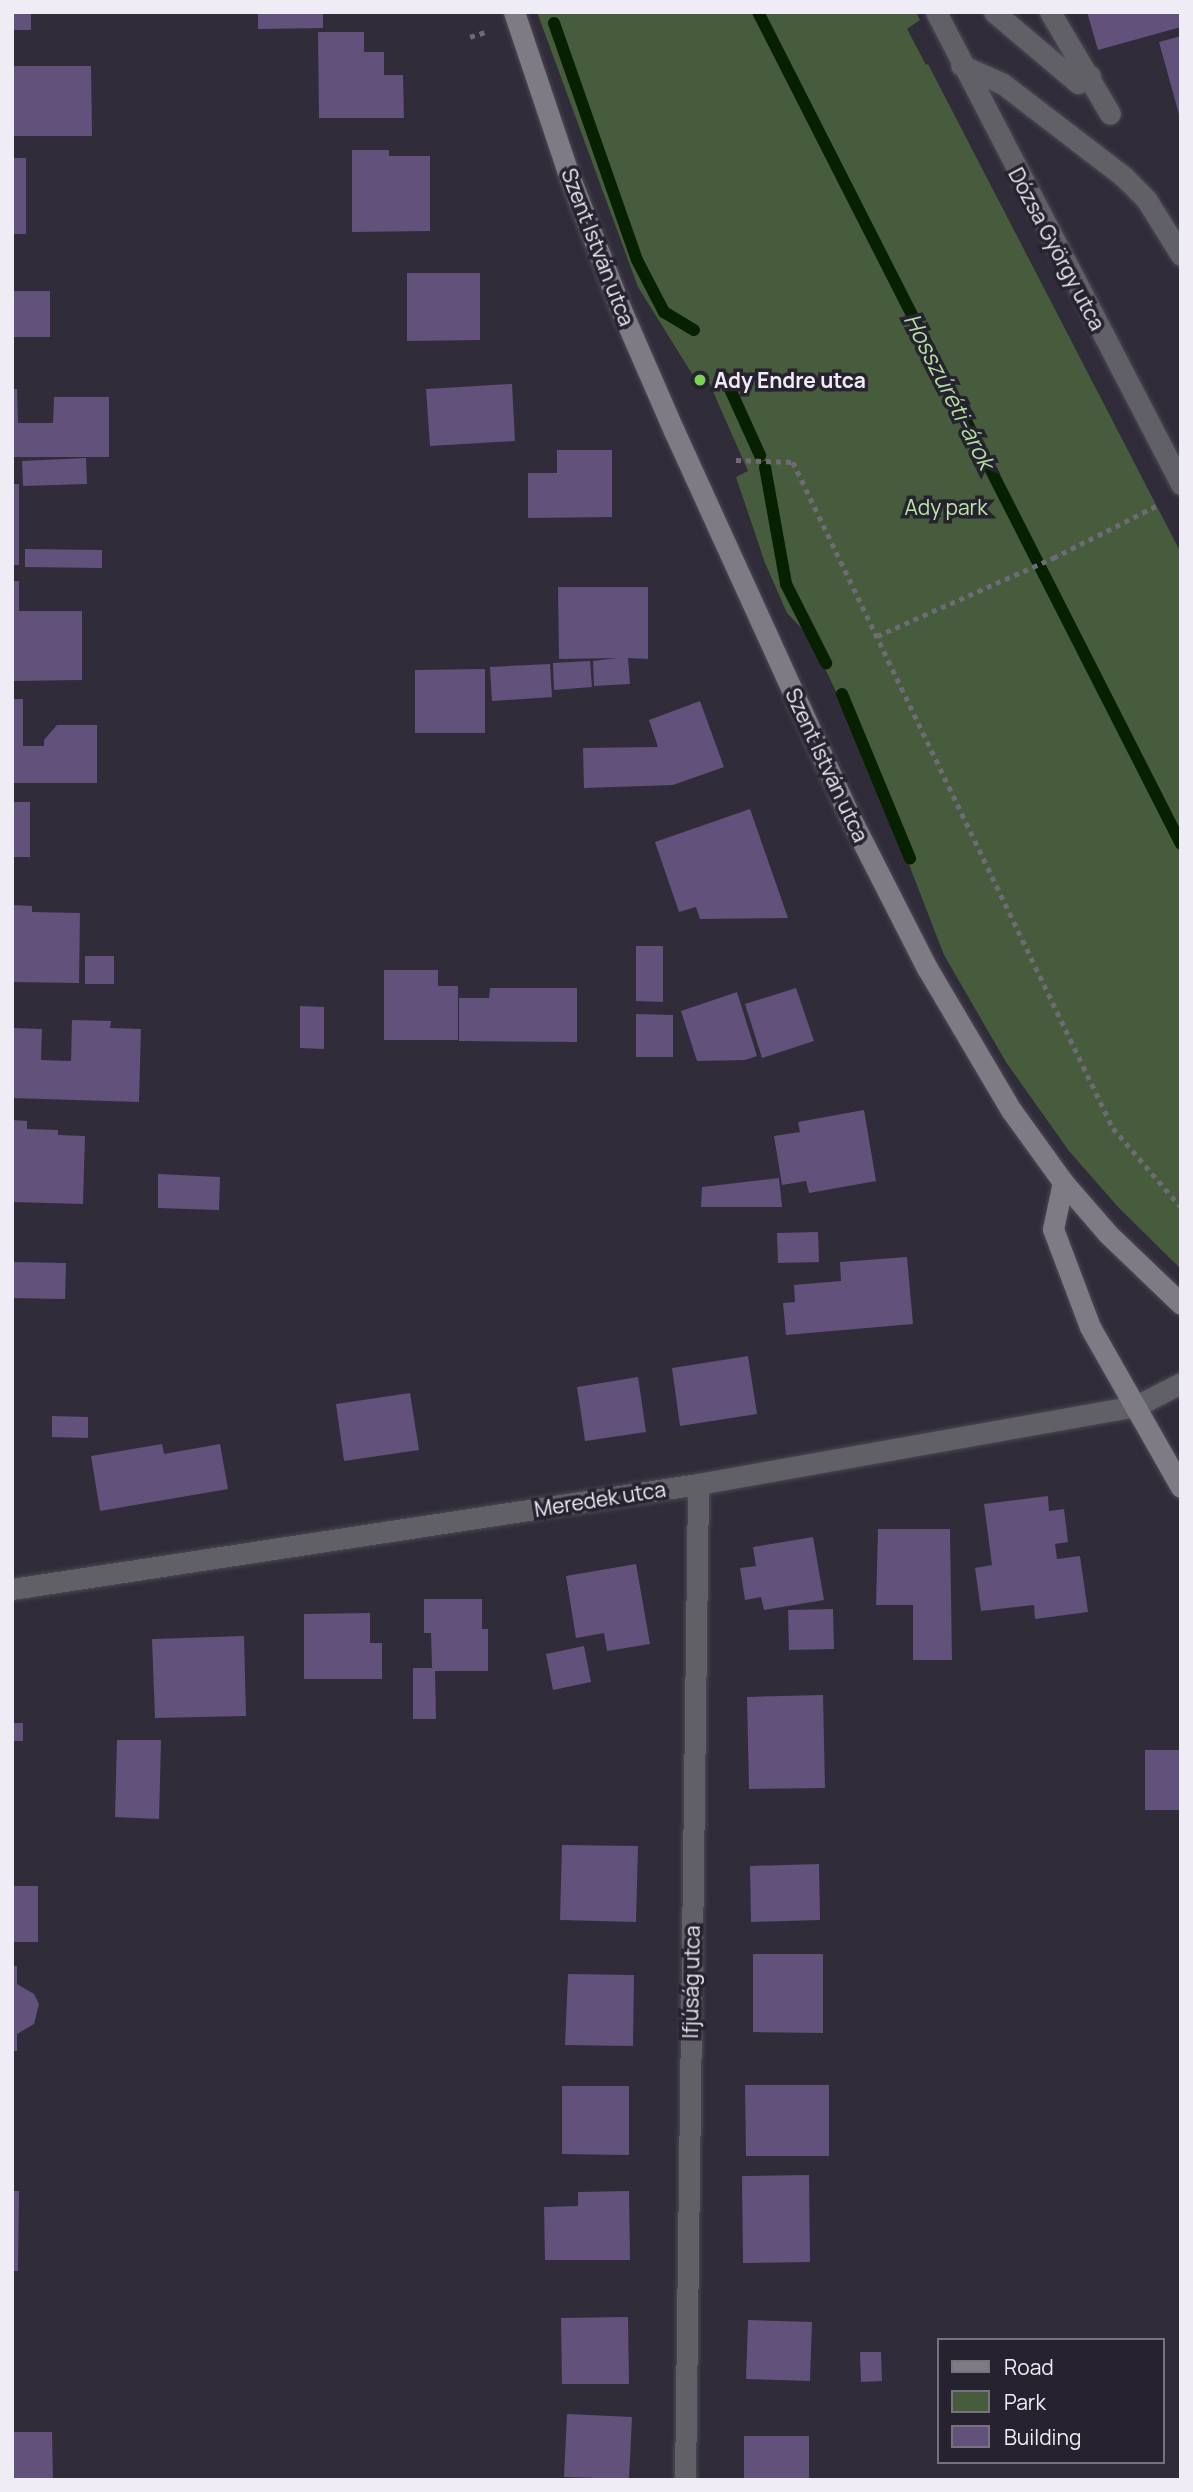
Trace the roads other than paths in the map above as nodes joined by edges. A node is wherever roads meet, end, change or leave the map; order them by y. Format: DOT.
graph roads {
  1 [pos="514,12"];
  2 [pos="936,12"];
  3 [pos="994,12"];
  4 [pos="1050,12"];
  5 [pos="961,65"];
  6 [pos="1090,76"];
  7 [pos="1110,114"];
  8 [pos="1181,255"];
  9 [pos="1181,484"];
  10 [pos="1063,1182"];
  11 [pos="1181,1304"];
  12 [pos="1181,1383"];
  13 [pos="1136,1406"];
  14 [pos="698,1484"];
  15 [pos="1181,1487"];
  16 [pos="12,1589"];
  17 [pos="685,2480"];
  1 -- 10 [label="main road, Szent István utca"];
  2 -- 5 [label="street, Dózsa György utca"];
  3 -- 6 [label="street"];
  4 -- 6 [label="street"];
  5 -- 8 [label="street"];
  5 -- 9 [label="street, Dózsa György utca"];
  6 -- 7 [label="street"];
  10 -- 11 [label="main road, Szent István utca"];
  10 -- 13 [label="main road"];
  12 -- 13 [label="street, Meredek utca"];
  13 -- 14 [label="street, Meredek utca"];
  13 -- 15 [label="main road"];
  14 -- 16 [label="street, Meredek utca"];
  14 -- 17 [label="street, Ifjúság utca"];
}
